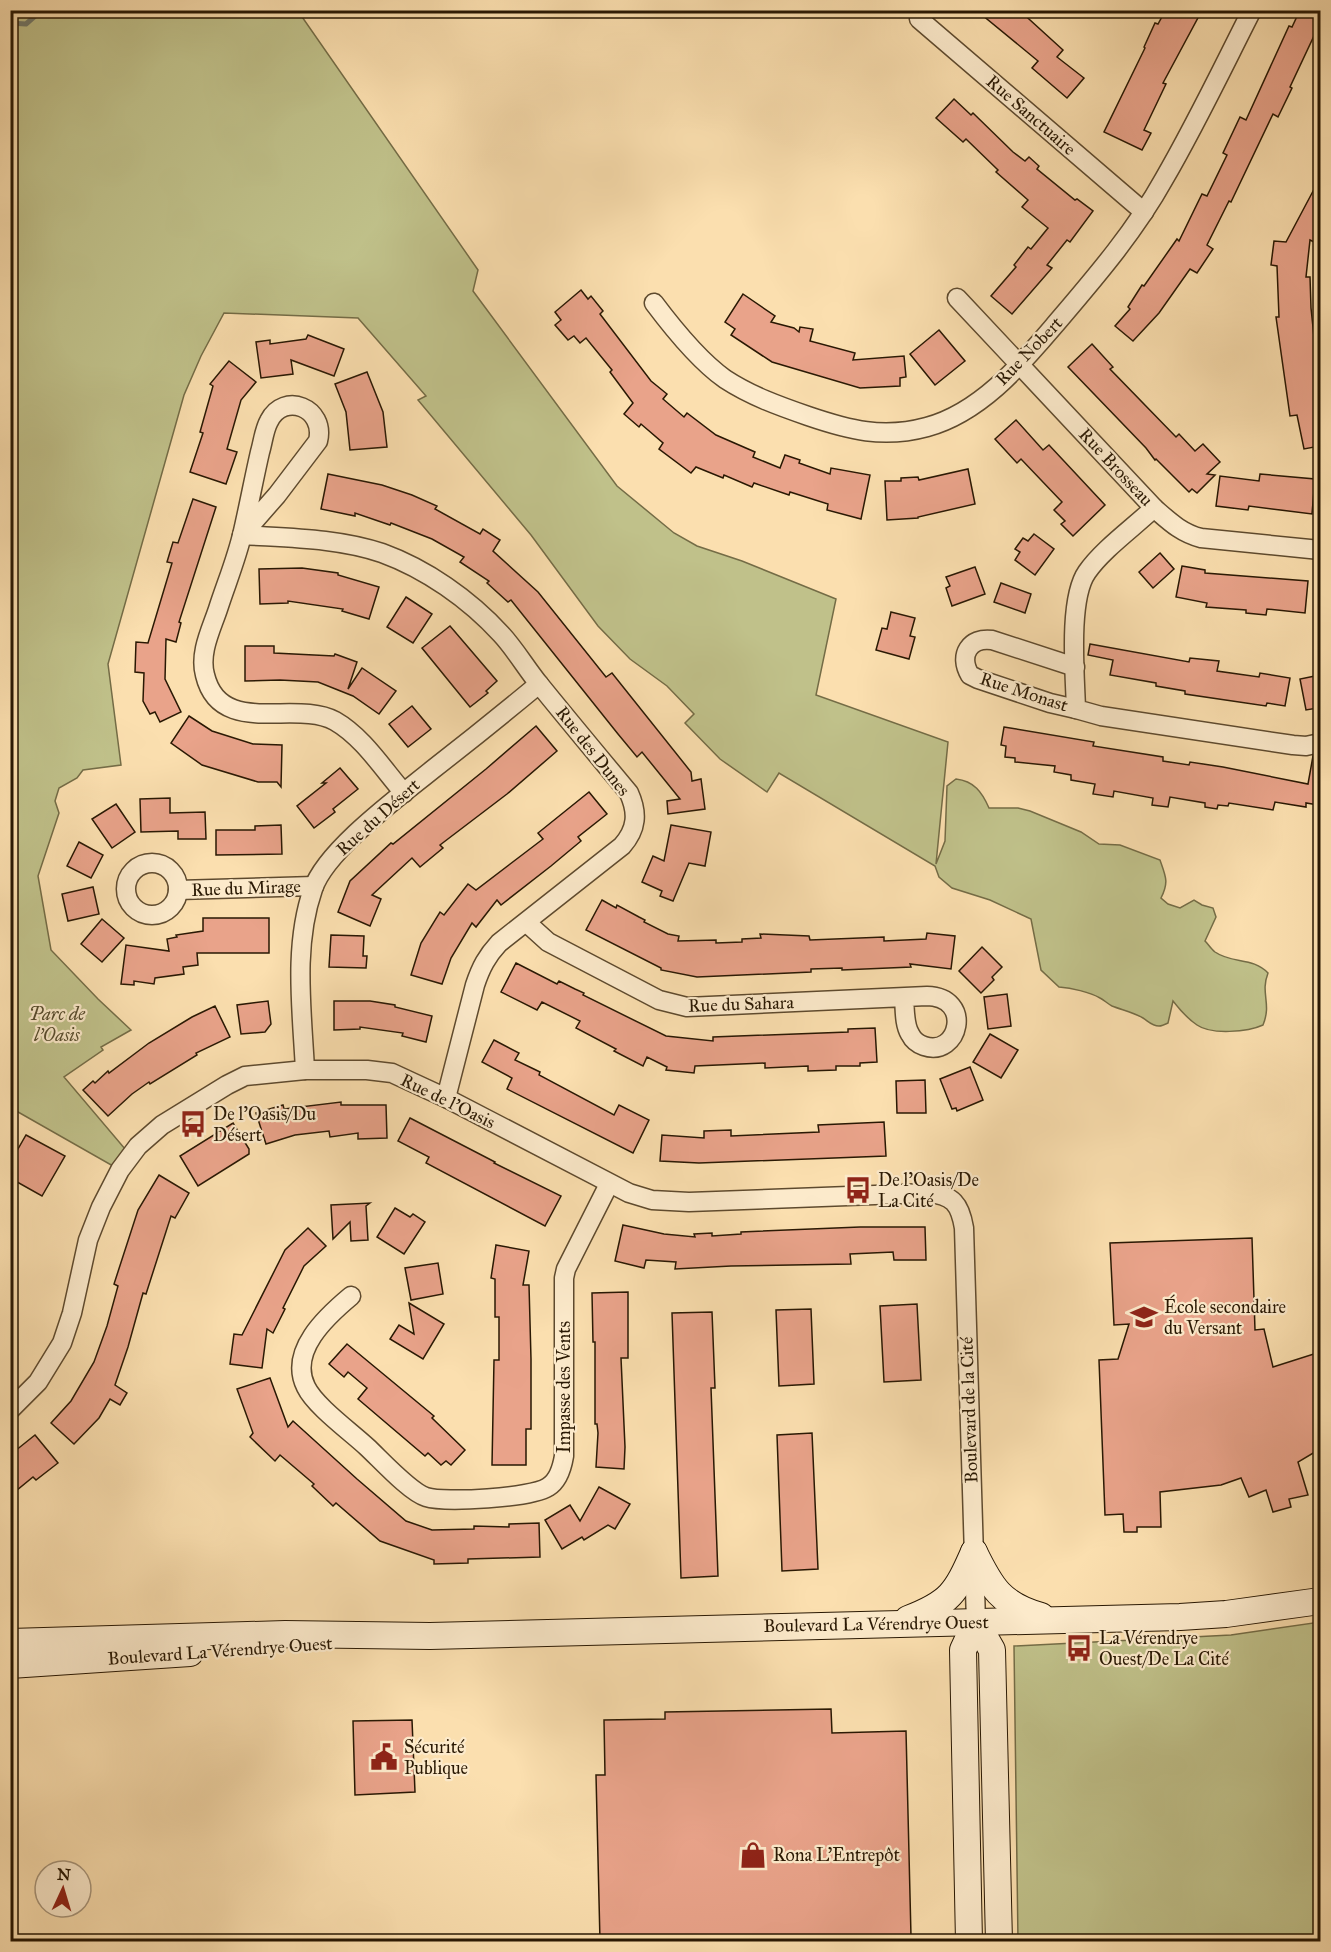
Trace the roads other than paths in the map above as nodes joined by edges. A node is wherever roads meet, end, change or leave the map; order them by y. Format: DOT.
graph roads {
  1 [pos="1252,10"];
  2 [pos="923,15"];
  3 [pos="1144,212"];
  4 [pos="957,298"];
  5 [pos="654,303"];
  6 [pos="1020,365"];
  7 [pos="1154,508"];
  8 [pos="242,535"];
  9 [pos="1320,550"];
  10 [pos="1075,667"];
  11 [pos="539,684"];
  12 [pos="1076,710"];
  13 [pos="1320,743"];
  14 [pos="404,793"];
  15 [pos="314,886"];
  16 [pos="178,890"];
  17 [pos="527,923"];
  18 [pos="904,998"];
  19 [pos="305,1070"];
  20 [pos="446,1098"];
  21 [pos="609,1184"];
  22 [pos="953,1200"];
  23 [pos="351,1296"];
  24 [pos="10,1410"];
  25 [pos="974,1552"];
  26 [pos="1320,1601"];
  27 [pos="1056,1620"];
  28 [pos="976,1622"];
  29 [pos="893,1624"];
  30 [pos="430,1636"];
  31 [pos="10,1642"];
  32 [pos="10,1665"];
  33 [pos="969,1941"];
  34 [pos="999,1941"];
  1 -- 3 [label="street, Rue Nobert"];
  2 -- 3 [label="street, Rue Sanctuaire"];
  3 -- 6 [label="street, Rue Nobert"];
  4 -- 6 [label="street, Rue Brosseau"];
  5 -- 6 [label="street, Rue Nobert"];
  6 -- 7 [label="street, Rue Brosseau"];
  7 -- 9 [label="street, Rue Brosseau"];
  7 -- 10 [label="street, Rue Monast"];
  8 -- 8 [label="street"];
  8 -- 11 [label="street, Rue des Dunes"];
  8 -- 14 [label="street"];
  10 -- 12 [label="street, Rue Monast"];
  10 -- 12 [label="street, Rue Monast"];
  11 -- 14 [label="street, Rue du Désert"];
  11 -- 17 [label="street, Rue des Dunes"];
  12 -- 13 [label="street, Rue Monast"];
  14 -- 15 [label="street, Rue du Désert"];
  15 -- 16 [label="street, Rue du Mirage"];
  15 -- 19 [label="street, Rue du Désert"];
  17 -- 18 [label="street, Rue du Sahara"];
  17 -- 20 [label="street, Rue des Dunes"];
  19 -- 20 [label="street, Rue de l'Oasis"];
  19 -- 24 [label="street, Rue de l'Oasis"];
  20 -- 21 [label="street, Rue de l'Oasis"];
  21 -- 22 [label="street, Rue de l'Oasis"];
  21 -- 23 [label="street, Impasse des Vents"];
  22 -- 25 [label="street, Boulevard de la Cité"];
  25 -- 27 [label="main road"];
  25 -- 28 [label="street, Boulevard de la Cité"];
  25 -- 29 [label="main road"];
  26 -- 27 [label="main road, Boulevard La Vérendrye Ouest"];
  27 -- 28 [label="main road, Boulevard La Vérendrye Ouest"];
  28 -- 29 [label="main road, Boulevard La Vérendrye Ouest"];
  28 -- 33 [label="main road, Boulevard de la Cité"];
  28 -- 34 [label="main road, Boulevard de la Cité"];
  29 -- 30 [label="main road, Boulevard La Vérendrye Ouest"];
  30 -- 31 [label="main road, Boulevard La Vérendrye Ouest"];
  30 -- 32 [label="main road, Boulevard La Vérendrye Ouest"];
}
